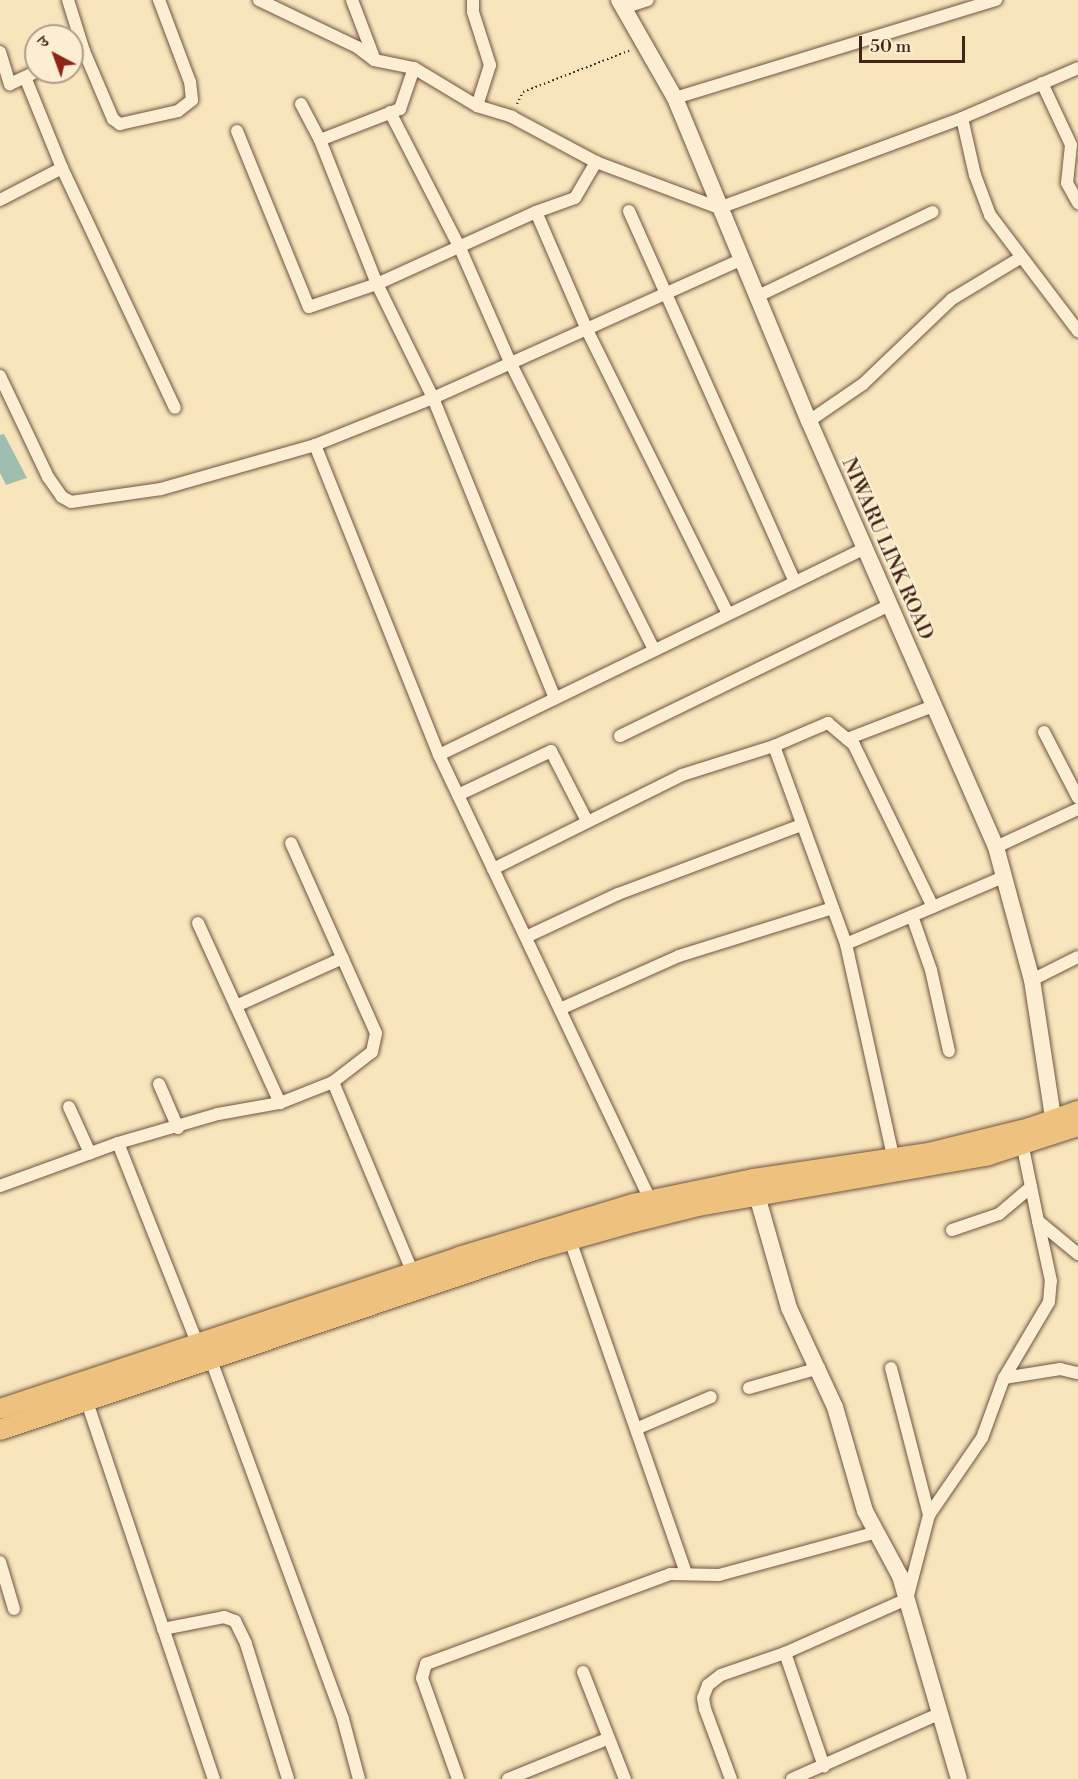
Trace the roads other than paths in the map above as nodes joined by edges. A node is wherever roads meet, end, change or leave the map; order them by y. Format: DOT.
graph roads {
  1 [pos="68,0"];
  2 [pos="159,0"];
  3 [pos="259,0"];
  4 [pos="352,0"];
  5 [pos="473,0"];
  6 [pos="648,0"];
  7 [pos="996,0"];
  8 [pos="621,4"];
  9 [pos="76,24"];
  10 [pos="84,51"];
  11 [pos="0,52"];
  12 [pos="374,60"];
  13 [pos="414,68"];
  14 [pos="1078,68"];
  15 [pos="24,78"];
  16 [pos="1042,83"];
  17 [pos="34,84"];
  18 [pos="5,87"];
  19 [pos="675,98"];
  20 [pos="301,104"];
  21 [pos="477,106"];
  22 [pos="390,112"];
  23 [pos="962,118"];
  24 [pos="237,131"];
  25 [pos="320,140"];
  26 [pos="596,162"];
  27 [pos="62,168"];
  28 [pos="0,200"];
  29 [pos="1078,203"];
  30 [pos="718,208"];
  31 [pos="629,211"];
  32 [pos="536,212"];
  33 [pos="933,212"];
  34 [pos="460,248"];
  35 [pos="1020,258"];
  36 [pos="743,259"];
  37 [pos="377,284"];
  38 [pos="666,294"];
  39 [pos="756,297"];
  40 [pos="587,330"];
  41 [pos="1078,331"];
  42 [pos="511,364"];
  43 [pos="0,376"];
  44 [pos="433,398"];
  45 [pos="175,408"];
  46 [pos="808,422"];
  47 [pos="315,445"];
  48 [pos="864,548"];
  49 [pos="795,582"];
  50 [pos="890,605"];
  51 [pos="728,614"];
  52 [pos="654,650"];
  53 [pos="555,698"];
  54 [pos="933,706"];
  55 [pos="1044,732"];
  56 [pos="620,736"];
  57 [pos="847,739"];
  58 [pos="774,746"];
  59 [pos="439,755"];
  60 [pos="458,795"];
  61 [pos="1078,798"];
  62 [pos="1078,808"];
  63 [pos="587,821"];
  64 [pos="802,825"];
  65 [pos="291,843"];
  66 [pos="996,847"];
  67 [pos="493,869"];
  68 [pos="1003,877"];
  69 [pos="933,907"];
  70 [pos="833,908"];
  71 [pos="912,916"];
  72 [pos="198,923"];
  73 [pos="526,938"];
  74 [pos="846,944"];
  75 [pos="1078,957"];
  76 [pos="343,958"];
  77 [pos="1032,980"];
  78 [pos="236,1006"];
  79 [pos="560,1009"];
  80 [pos="949,1051"];
  81 [pos="333,1082"];
  82 [pos="159,1084"];
  83 [pos="280,1103"];
  84 [pos="69,1107"];
  85 [pos="1078,1111"];
  86 [pos="1078,1126"];
  87 [pos="1054,1127"];
  88 [pos="178,1128"];
  89 [pos="1021,1138"];
  90 [pos="118,1143"];
  91 [pos="90,1153"];
  92 [pos="895,1165"];
  93 [pos="1,1183"];
  94 [pos="754,1187"];
  95 [pos="1030,1187"];
  96 [pos="654,1208"];
  97 [pos="1038,1221"];
  98 [pos="952,1230"];
  99 [pos="570,1240"];
  100 [pos="1078,1254"];
  101 [pos="413,1273"];
  102 [pos="304,1320"];
  103 [pos="198,1344"];
  104 [pos="211,1360"];
  105 [pos="819,1368"];
  106 [pos="891,1368"];
  107 [pos="1078,1373"];
  108 [pos="1004,1378"];
  109 [pos="748,1388"];
  110 [pos="711,1397"];
  111 [pos="87,1402"];
  112 [pos="0,1409"];
  113 [pos="638,1428"];
  114 [pos="0,1430"];
  115 [pos="929,1515"];
  116 [pos="877,1532"];
  117 [pos="0,1562"];
  118 [pos="686,1573"];
  119 [pos="907,1599"];
  120 [pos="14,1609"];
  121 [pos="163,1629"];
  122 [pos="785,1653"];
  123 [pos="583,1672"];
  124 [pos="939,1714"];
  125 [pos="607,1739"];
  126 [pos="824,1766"];
  127 [pos="214,1779"];
  128 [pos="288,1779"];
  129 [pos="359,1779"];
  130 [pos="458,1779"];
  131 [pos="508,1779"];
  132 [pos="625,1779"];
  133 [pos="731,1779"];
  134 [pos="792,1779"];
  135 [pos="959,1779"];
  1 -- 9 [label="street"];
  2 -- 10 [label="street"];
  3 -- 12 [label="street"];
  4 -- 12 [label="street"];
  5 -- 21 [label="street"];
  6 -- 8 [label="street"];
  7 -- 19 [label="street"];
  8 -- 19 [label="street, NIWARU LINK ROAD"];
  11 -- 18 [label="street"];
  12 -- 13 [label="street"];
  13 -- 21 [label="street"];
  13 -- 22 [label="street"];
  14 -- 16 [label="street"];
  15 -- 18 [label="street"];
  16 -- 23 [label="street"];
  16 -- 29 [label="street"];
  17 -- 27 [label="street"];
  19 -- 30 [label="street, NIWARU LINK ROAD"];
  20 -- 25 [label="street"];
  21 -- 26 [label="street"];
  22 -- 25 [label="street"];
  22 -- 34 [label="street"];
  23 -- 30 [label="street"];
  23 -- 35 [label="street"];
  24 -- 37 [label="street"];
  25 -- 37 [label="street"];
  26 -- 30 [label="street"];
  26 -- 32 [label="street"];
  27 -- 28 [label="street"];
  27 -- 45 [label="street"];
  30 -- 36 [label="street, NIWARU LINK ROAD"];
  31 -- 38 [label="street"];
  32 -- 34 [label="street"];
  32 -- 40 [label="street"];
  33 -- 39 [label="street"];
  34 -- 37 [label="street"];
  34 -- 42 [label="street"];
  35 -- 41 [label="street"];
  35 -- 46 [label="street"];
  36 -- 38 [label="street"];
  36 -- 39 [label="street, NIWARU LINK ROAD"];
  37 -- 44 [label="street"];
  38 -- 40 [label="street"];
  38 -- 49 [label="street"];
  39 -- 46 [label="street, NIWARU LINK ROAD"];
  40 -- 42 [label="street"];
  40 -- 51 [label="street"];
  42 -- 44 [label="street"];
  42 -- 52 [label="street"];
  43 -- 47 [label="street"];
  44 -- 47 [label="street"];
  44 -- 53 [label="street"];
  46 -- 48 [label="street, NIWARU LINK ROAD"];
  47 -- 59 [label="street"];
  48 -- 49 [label="street"];
  48 -- 50 [label="street, NIWARU LINK ROAD"];
  49 -- 51 [label="street"];
  50 -- 54 [label="street, NIWARU LINK ROAD"];
  50 -- 56 [label="street"];
  51 -- 52 [label="street"];
  52 -- 53 [label="street"];
  53 -- 59 [label="street"];
  54 -- 57 [label="street"];
  54 -- 66 [label="street, NIWARU LINK ROAD"];
  55 -- 61 [label="street"];
  57 -- 58 [label="street"];
  57 -- 69 [label="street"];
  58 -- 63 [label="street"];
  58 -- 64 [label="street"];
  59 -- 60 [label="street"];
  60 -- 63 [label="street"];
  60 -- 67 [label="street"];
  62 -- 66 [label="street"];
  63 -- 67 [label="street"];
  64 -- 70 [label="street"];
  64 -- 73 [label="street"];
  65 -- 76 [label="street"];
  66 -- 68 [label="street, NIWARU LINK ROAD"];
  67 -- 73 [label="street"];
  68 -- 69 [label="street"];
  68 -- 77 [label="street, NIWARU LINK ROAD"];
  69 -- 71 [label="street"];
  70 -- 74 [label="street"];
  70 -- 79 [label="street"];
  71 -- 74 [label="street"];
  71 -- 80 [label="street"];
  72 -- 78 [label="street"];
  73 -- 79 [label="street"];
  74 -- 92 [label="street"];
  75 -- 77 [label="street"];
  76 -- 78 [label="street"];
  76 -- 81 [label="street"];
  77 -- 87 [label="street, NIWARU LINK ROAD"];
  78 -- 83 [label="street"];
  79 -- 96 [label="street"];
  81 -- 83 [label="street"];
  81 -- 101 [label="street"];
  82 -- 88 [label="street"];
  83 -- 88 [label="street"];
  84 -- 91 [label="street"];
  85 -- 87 [label="main road"];
  86 -- 87 [label="main road"];
  87 -- 89 [label="main road"];
  88 -- 90 [label="street"];
  89 -- 92 [label="main road"];
  89 -- 95 [label="street"];
  90 -- 91 [label="street"];
  90 -- 103 [label="street"];
  91 -- 93 [label="street"];
  92 -- 94 [label="main road"];
  94 -- 96 [label="main road"];
  94 -- 105 [label="street"];
  95 -- 97 [label="street"];
  95 -- 98 [label="street"];
  96 -- 99 [label="main road"];
  96 -- 101 [label="main road"];
  97 -- 100 [label="street"];
  97 -- 108 [label="street"];
  99 -- 102 [label="main road"];
  99 -- 113 [label="street"];
  101 -- 102 [label="main road"];
  102 -- 103 [label="main road"];
  102 -- 104 [label="main road"];
  103 -- 112 [label="main road"];
  104 -- 111 [label="main road"];
  104 -- 129 [label="street"];
  105 -- 109 [label="street"];
  105 -- 116 [label="street"];
  106 -- 115 [label="street"];
  107 -- 108 [label="street"];
  108 -- 115 [label="street"];
  110 -- 113 [label="street"];
  111 -- 114 [label="main road"];
  111 -- 121 [label="street"];
  113 -- 118 [label="street"];
  115 -- 119 [label="street"];
  116 -- 118 [label="street"];
  116 -- 119 [label="street"];
  117 -- 120 [label="street"];
  118 -- 130 [label="street"];
  119 -- 122 [label="street"];
  119 -- 124 [label="street"];
  121 -- 127 [label="street"];
  121 -- 128 [label="street"];
  122 -- 126 [label="street"];
  122 -- 133 [label="street"];
  123 -- 125 [label="street"];
  124 -- 126 [label="street"];
  124 -- 135 [label="street"];
  125 -- 131 [label="street"];
  125 -- 132 [label="street"];
  126 -- 134 [label="street"];
}
